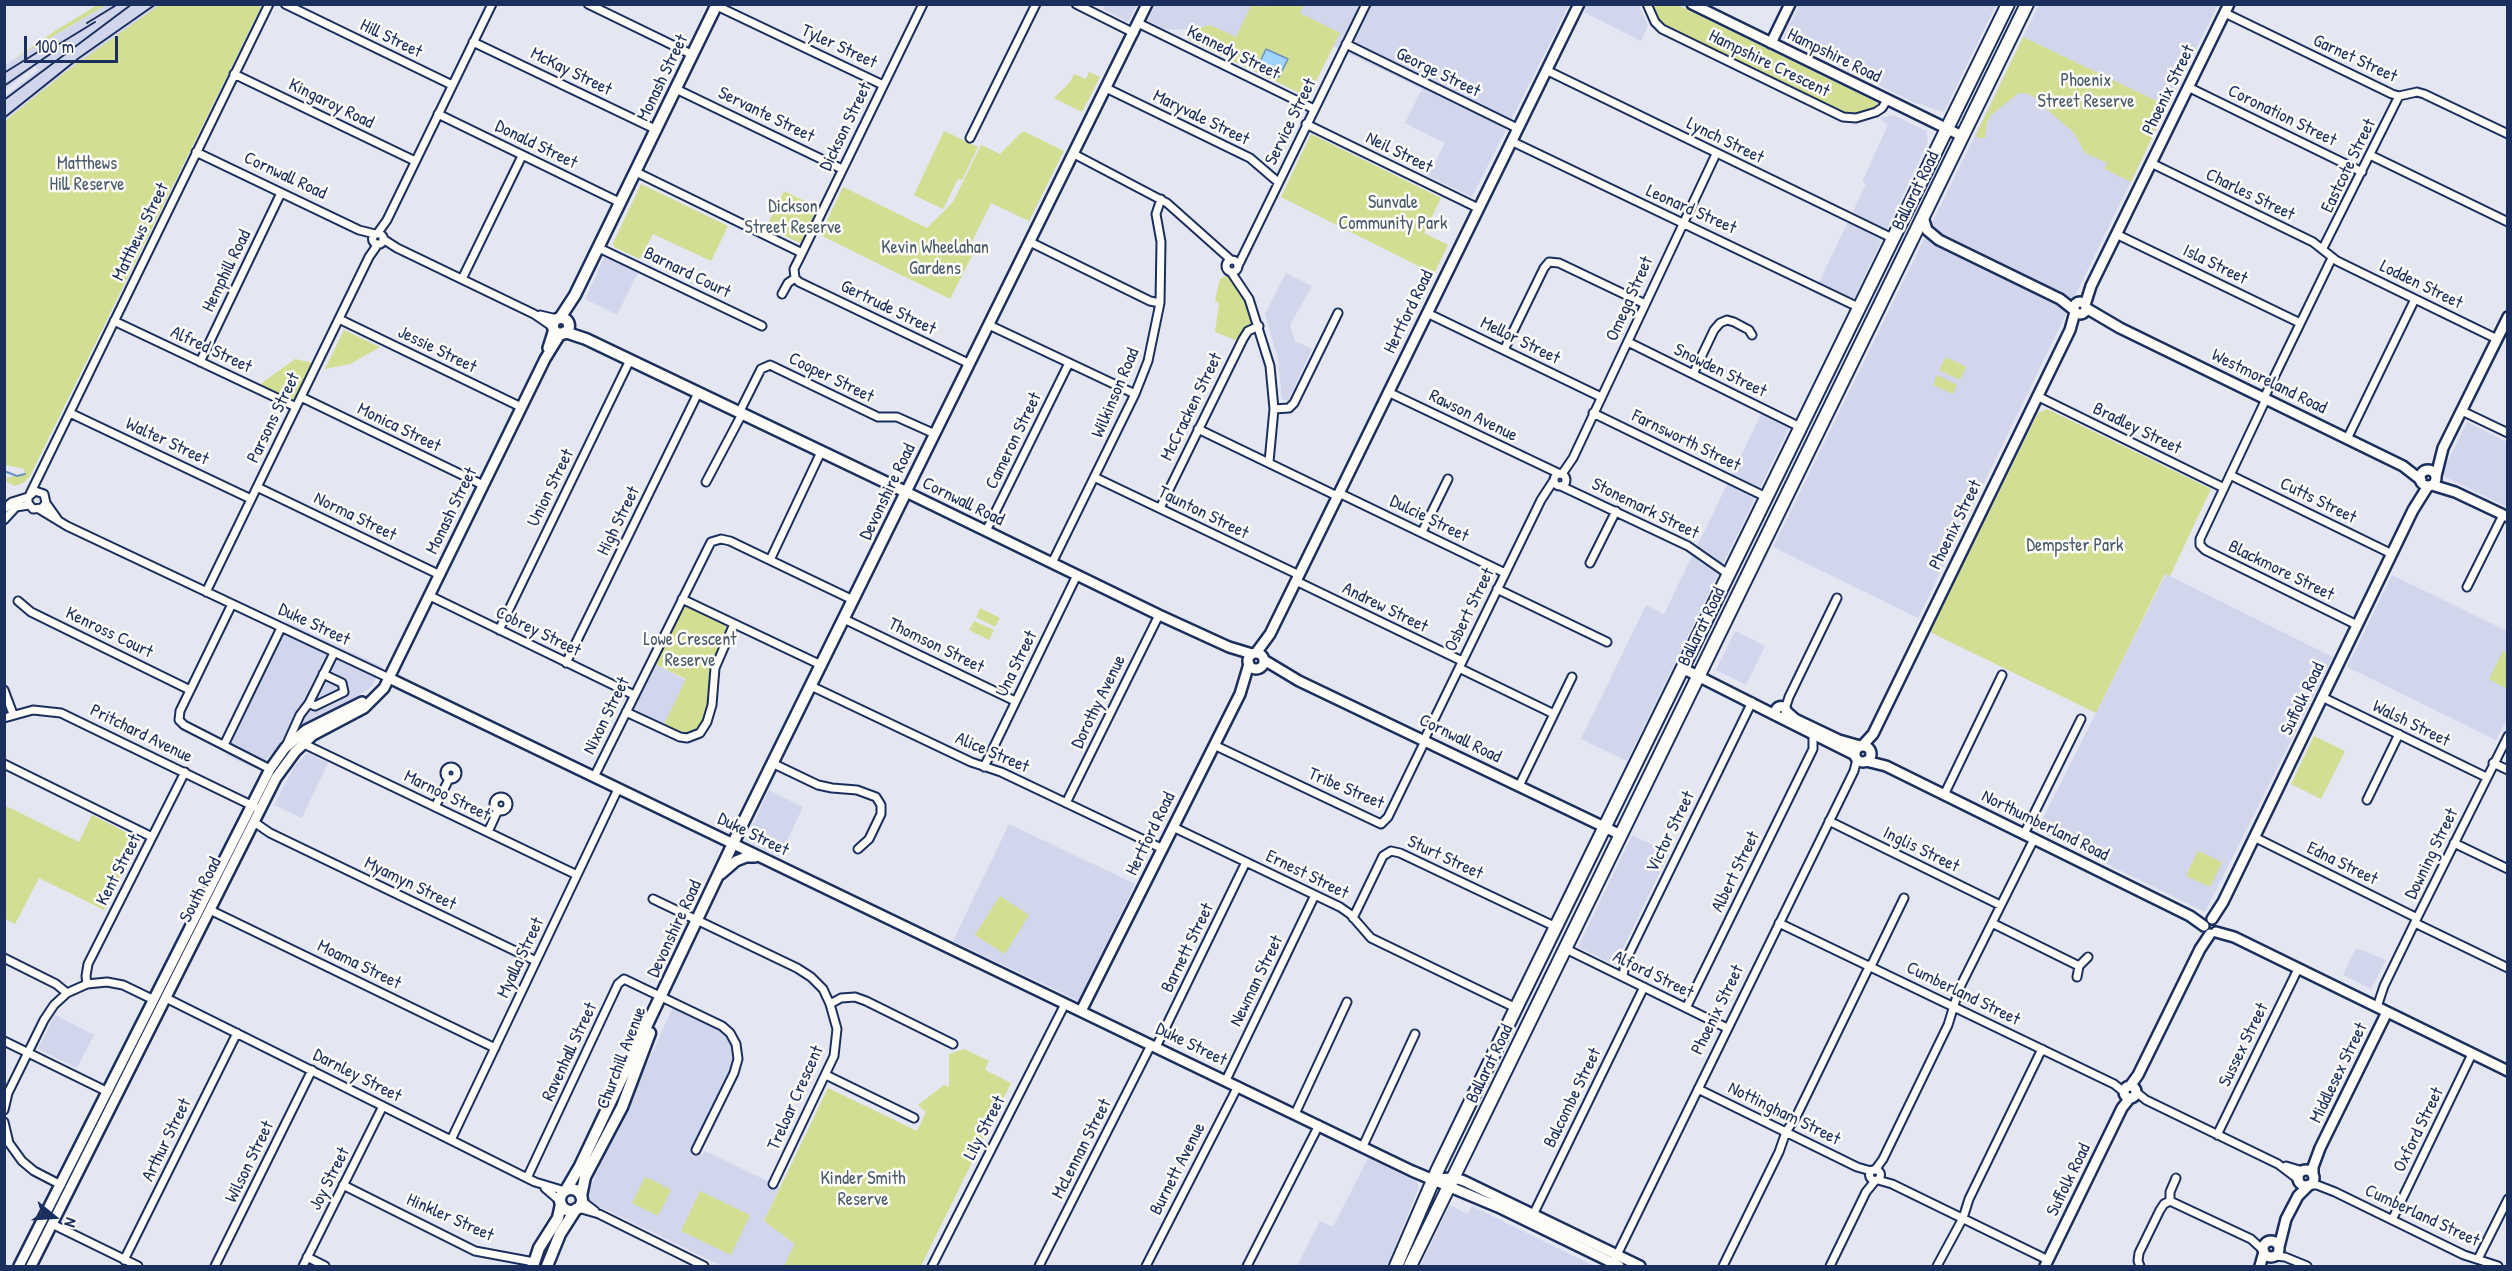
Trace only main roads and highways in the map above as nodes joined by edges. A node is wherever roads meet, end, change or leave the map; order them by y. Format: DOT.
graph roads {
  1 [pos="2008,4"];
  2 [pos="2027,4"];
  3 [pos="717,5"];
  4 [pos="1918,184"];
  5 [pos="1933,198"];
  6 [pos="560,326"];
  7 [pos="906,492"];
  8 [pos="662,996"];
  9 [pos="563,1196"];
  10 [pos="579,1204"];
  11 [pos="533,1264"];
  12 [pos="547,1266"];
  13 [pos="1396,1266"];
  14 [pos="1410,1266"];
  1 -- 4 [label="highway, Ballarat Road"];
  2 -- 5 [label="highway, Ballarat Road"];
  3 -- 6 [label="main road, Monash Street"];
  4 -- 5 [label="highway"];
  4 -- 13 [label="highway, Ballarat Road"];
  5 -- 14 [label="highway, Ballarat Road"];
  6 -- 7 [label="main road, Cornwall Road"];
  7 -- 8 [label="main road, Devonshire Road"];
  8 -- 9 [label="main road, Churchill Avenue"];
  8 -- 10 [label="main road, Churchill Avenue"];
  9 -- 10 [label="main road"];
  9 -- 10 [label="main road"];
  9 -- 11 [label="main road, Churchill Avenue"];
  10 -- 12 [label="main road, Churchill Avenue"];
  11 -- 12 [label="main road, Hinkler Street"];
}
